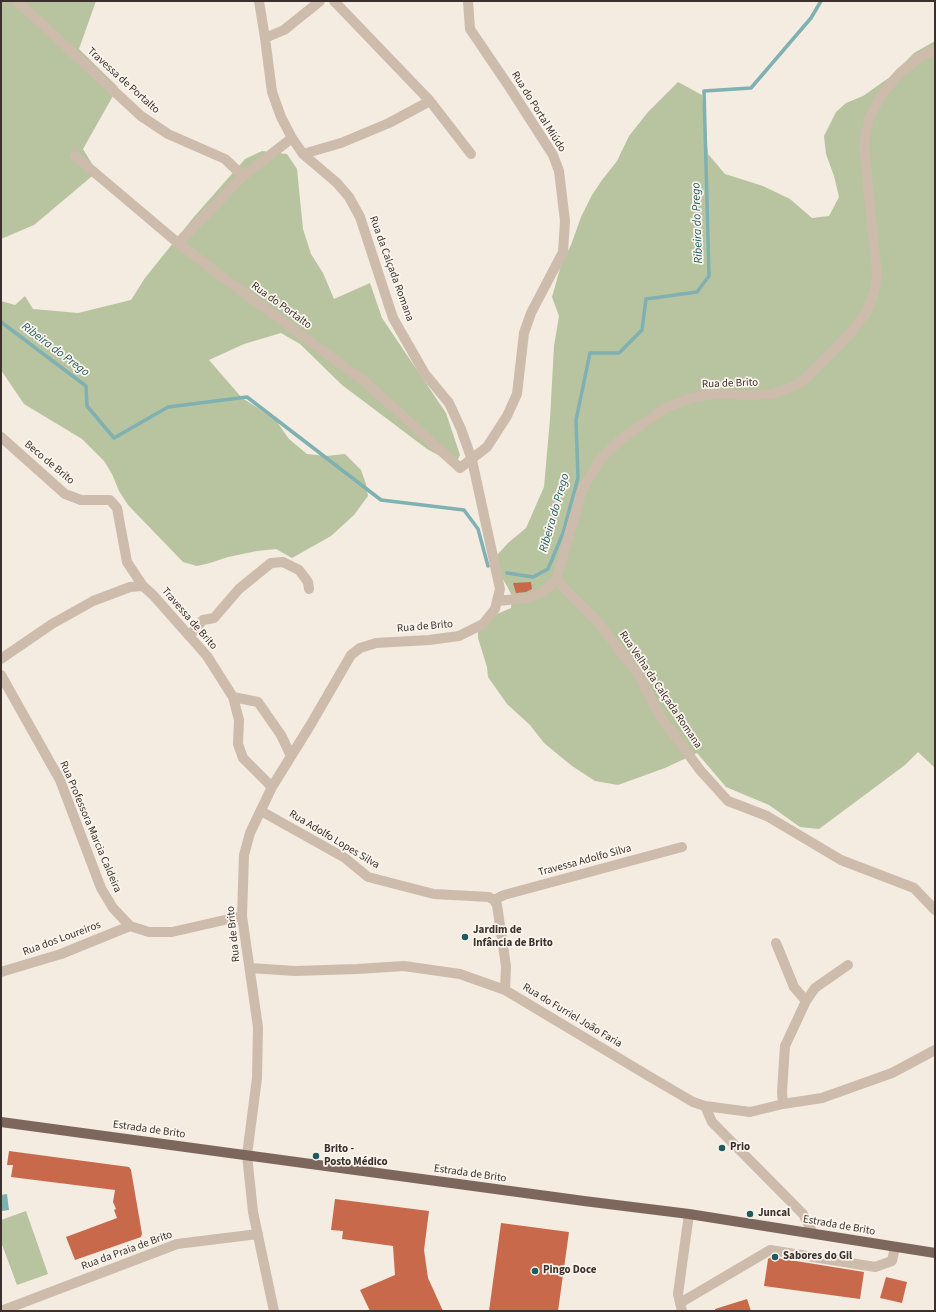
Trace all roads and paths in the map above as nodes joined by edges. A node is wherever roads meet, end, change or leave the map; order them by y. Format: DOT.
graph roads {
  1 [pos="17,1"];
  2 [pos="259,1"];
  3 [pos="320,1"];
  4 [pos="334,1"];
  5 [pos="468,1"];
  6 [pos="265,38"];
  7 [pos="935,50"];
  8 [pos="430,101"];
  9 [pos="292,138"];
  10 [pos="303,154"];
  11 [pos="471,154"];
  12 [pos="75,156"];
  13 [pos="243,176"];
  14 [pos="178,243"];
  15 [pos="1,437"];
  16 [pos="472,460"];
  17 [pos="556,580"];
  18 [pos="143,586"];
  19 [pos="309,589"];
  20 [pos="497,601"];
  21 [pos="189,636"];
  22 [pos="1,659"];
  23 [pos="1,675"];
  24 [pos="233,698"];
  25 [pos="291,756"];
  26 [pos="272,788"];
  27 [pos="261,811"];
  28 [pos="682,847"];
  29 [pos="494,900"];
  30 [pos="935,910"];
  31 [pos="242,916"];
  32 [pos="130,926"];
  33 [pos="776,943"];
  34 [pos="848,965"];
  35 [pos="250,968"];
  36 [pos="1,972"];
  37 [pos="505,990"];
  38 [pos="806,1001"];
  39 [pos="935,1050"];
  40 [pos="784,1104"];
  41 [pos="704,1106"];
  42 [pos="1,1122"];
  43 [pos="247,1155"];
  44 [pos="689,1214"];
  45 [pos="813,1233"];
  46 [pos="258,1234"];
  47 [pos="895,1247"];
  48 [pos="935,1253"];
  49 [pos="681,1307"];
  50 [pos="1,1311"];
  51 [pos="274,1311"];
  1 -- 13 [label="street, Travessa de Portalto"];
  2 -- 6 [label="street, Rua da Calçada Romana"];
  3 -- 6 [label="street"];
  4 -- 8 [label="street"];
  5 -- 16 [label="street, Rua do Portal Miúdo"];
  6 -- 9 [label="street, Rua da Calçada Romana"];
  7 -- 17 [label="street, Rua de Brito"];
  8 -- 10 [label="street"];
  8 -- 11 [label="street"];
  9 -- 10 [label="street, Rua da Calçada Romana"];
  9 -- 13 [label="street"];
  10 -- 16 [label="street, Rua da Calçada Romana"];
  12 -- 14 [label="street, Rua do Portalto"];
  13 -- 14 [label="street"];
  14 -- 16 [label="street, Rua do Portalto"];
  15 -- 18 [label="street, Beco de Brito"];
  16 -- 20 [label="street, Rua da Calçada Romana"];
  17 -- 20 [label="street"];
  17 -- 30 [label="street, Rua Velha da Calçada Romana"];
  18 -- 21 [label="street, Travessa de Brito"];
  18 -- 22 [label="street"];
  19 -- 21 [label="street"];
  20 -- 25 [label="street, Rua de Brito"];
  21 -- 24 [label="street, Travessa de Brito"];
  23 -- 32 [label="street, Rua Professora Marcia Caldeira"];
  24 -- 25 [label="street"];
  24 -- 26 [label="street, Travessa de Brito"];
  25 -- 26 [label="street, Rua de Brito"];
  26 -- 27 [label="street, Rua de Brito"];
  27 -- 29 [label="street, Rua Adolfo Lopes Silva"];
  27 -- 31 [label="street, Rua de Brito"];
  28 -- 29 [label="street, Travessa Adolfo Silva"];
  29 -- 37 [label="street"];
  31 -- 32 [label="street"];
  31 -- 35 [label="street, Rua de Brito"];
  32 -- 36 [label="street, Rua dos Loureiros"];
  33 -- 38 [label="street"];
  34 -- 38 [label="street"];
  35 -- 37 [label="street, Rua do Furriel João Faria"];
  35 -- 43 [label="street, Rua de Brito"];
  37 -- 41 [label="street, Rua do Furriel João Faria"];
  38 -- 40 [label="street"];
  39 -- 40 [label="street, Rua do Furriel João Faria"];
  40 -- 41 [label="street, Rua do Furriel João Faria"];
  41 -- 45 [label="street"];
  42 -- 43 [label="main road, Estrada de Brito"];
  43 -- 44 [label="main road, Estrada de Brito"];
  43 -- 46 [label="street"];
  44 -- 45 [label="main road, Estrada de Brito"];
  44 -- 49 [label="street"];
  45 -- 47 [label="main road, Estrada de Brito"];
  46 -- 50 [label="street, Rua da Praia de Brito"];
  46 -- 51 [label="street"];
  47 -- 48 [label="main road, Estrada de Brito"];
  47 -- 49 [label="street"];
}
